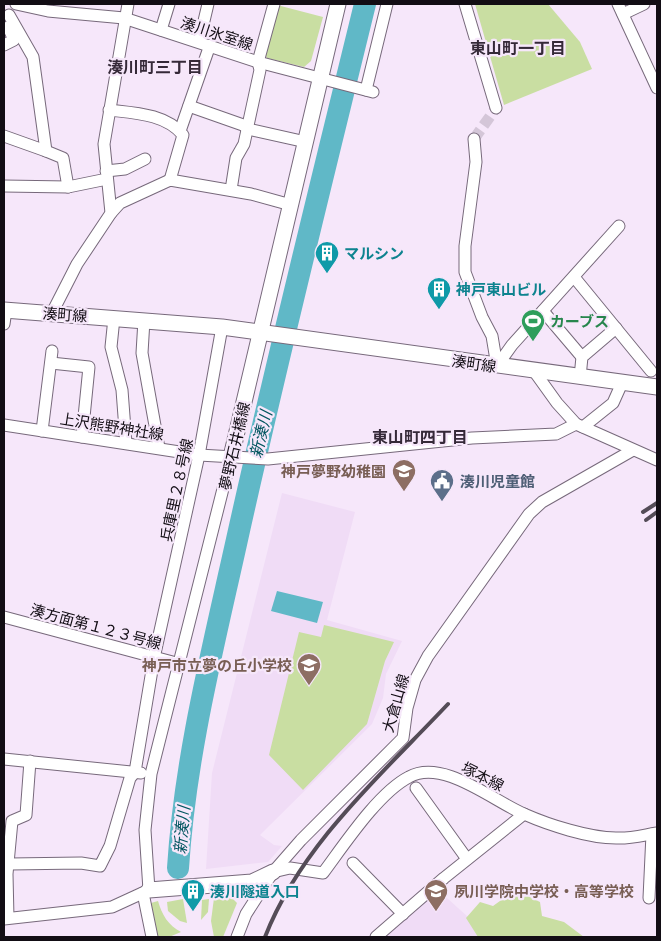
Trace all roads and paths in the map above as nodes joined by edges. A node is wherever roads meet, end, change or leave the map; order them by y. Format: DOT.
graph roads {
  1 [pos="16,4"];
  2 [pos="128,4"];
  3 [pos="169,4"];
  4 [pos="208,4"];
  5 [pos="274,4"];
  6 [pos="338,4"];
  7 [pos="387,4"];
  8 [pos="465,4"];
  9 [pos="644,4"];
  10 [pos="49,8"];
  11 [pos="93,9"];
  12 [pos="621,9"];
  13 [pos="9,10"];
  14 [pos="124,18"];
  15 [pos="161,30"];
  16 [pos="198,42"];
  17 [pos="4,45"];
  18 [pos="210,45"];
  19 [pos="258,62"];
  20 [pos="321,79"];
  21 [pos="657,88"];
  22 [pos="189,106"];
  23 [pos="496,108"];
  24 [pos="109,110"];
  25 [pos="248,128"];
  26 [pos="180,131"];
  27 [pos="4,136"];
  28 [pos="474,139"];
  29 [pos="306,142"];
  30 [pos="46,151"];
  31 [pos="145,160"];
  32 [pos="106,175"];
  33 [pos="170,180"];
  34 [pos="4,186"];
  35 [pos="68,187"];
  36 [pos="231,190"];
  37 [pos="291,205"];
  38 [pos="112,212"];
  39 [pos="619,226"];
  40 [pos="574,276"];
  41 [pos="542,311"];
  42 [pos="52,313"];
  43 [pos="4,314"];
  44 [pos="114,318"];
  45 [pos="144,320"];
  46 [pos="222,327"];
  47 [pos="616,328"];
  48 [pos="268,333"];
  49 [pos="52,351"];
  50 [pos="582,358"];
  51 [pos="51,363"];
  52 [pos="496,366"];
  53 [pos="654,368"];
  54 [pos="534,371"];
  55 [pos="580,377"];
  56 [pos="622,383"];
  57 [pos="653,387"];
  58 [pos="4,425"];
  59 [pos="580,426"];
  60 [pos="42,430"];
  61 [pos="82,437"];
  62 [pos="126,443"];
  63 [pos="159,448"];
  64 [pos="633,450"];
  65 [pos="199,455"];
  66 [pos="231,458"];
  67 [pos="657,460"];
  68 [pos="4,617"];
  69 [pos="154,658"];
  70 [pos="180,664"];
  71 [pos="4,759"];
  72 [pos="30,761"];
  73 [pos="135,772"];
  74 [pos="151,774"];
  75 [pos="416,788"];
  76 [pos="524,814"];
  77 [pos="655,834"];
  78 [pos="467,859"];
  79 [pos="353,863"];
  80 [pos="10,864"];
  81 [pos="273,872"];
  82 [pos="146,891"];
  83 [pos="5,894"];
  84 [pos="649,898"];
  85 [pos="403,914"];
  86 [pos="6,919"];
  87 [pos="152,937"];
  88 [pos="237,937"];
  89 [pos="376,937"];
  1 -- 10 [label="street, 湊川氷室線"];
  2 -- 14 [label="street"];
  3 -- 15 [label="street"];
  4 -- 16 [label="street"];
  5 -- 19 [label="street"];
  6 -- 20 [label="street, 夢野石井橋線"];
  7 -- 20 [label="street, 湊川氷室線"];
  8 -- 23 [label="street"];
  9 -- 12 [label="street"];
  10 -- 11 [label="street, 湊川氷室線"];
  11 -- 14 [label="street, 湊川氷室線"];
  12 -- 21 [label="street"];
  13 -- 17 [label="street"];
  13 -- 30 [label="street"];
  14 -- 15 [label="street, 湊川氷室線"];
  14 -- 24 [label="street"];
  15 -- 16 [label="street, 湊川氷室線"];
  16 -- 18 [label="street, 湊川氷室線"];
  18 -- 19 [label="street, 湊川氷室線"];
  18 -- 22 [label="street"];
  19 -- 20 [label="street, 湊川氷室線"];
  19 -- 25 [label="street"];
  20 -- 29 [label="street, 夢野石井橋線"];
  22 -- 25 [label="street"];
  22 -- 26 [label="street"];
  24 -- 26 [label="street"];
  24 -- 32 [label="street"];
  25 -- 29 [label="street"];
  25 -- 36 [label="street"];
  26 -- 33 [label="street"];
  27 -- 30 [label="street"];
  28 -- 52 [label="street"];
  29 -- 37 [label="street, 夢野石井橋線"];
  30 -- 35 [label="street"];
  31 -- 32 [label="street"];
  32 -- 35 [label="street"];
  32 -- 38 [label="street"];
  33 -- 36 [label="street"];
  33 -- 38 [label="street"];
  34 -- 35 [label="street"];
  36 -- 37 [label="street"];
  37 -- 48 [label="street, 夢野石井橋線"];
  38 -- 42 [label="street"];
  39 -- 40 [label="street"];
  40 -- 41 [label="street"];
  40 -- 47 [label="street"];
  41 -- 50 [label="street"];
  41 -- 52 [label="street"];
  42 -- 43 [label="street, 湊町線"];
  42 -- 44 [label="street, 湊町線"];
  44 -- 45 [label="street, 湊町線"];
  44 -- 62 [label="street"];
  45 -- 46 [label="street, 湊町線"];
  45 -- 63 [label="street"];
  46 -- 48 [label="street, 湊町線"];
  46 -- 65 [label="street, 兵庫里２８号線"];
  47 -- 50 [label="street"];
  47 -- 53 [label="street"];
  48 -- 52 [label="street, 湊町線"];
  48 -- 66 [label="street, 夢野石井橋線"];
  49 -- 51 [label="street"];
  50 -- 55 [label="street"];
  51 -- 60 [label="street"];
  51 -- 61 [label="street"];
  52 -- 54 [label="street, 湊町線"];
  53 -- 57 [label="street"];
  54 -- 55 [label="street, 湊町線"];
  54 -- 59 [label="street"];
  55 -- 56 [label="street, 湊町線"];
  56 -- 57 [label="street, 湊町線"];
  56 -- 59 [label="street"];
  58 -- 60 [label="street, 上沢熊野神社線"];
  59 -- 64 [label="street"];
  59 -- 66 [label="street, 上沢熊野神社線"];
  60 -- 61 [label="street, 上沢熊野神社線"];
  61 -- 62 [label="street, 上沢熊野神社線"];
  62 -- 63 [label="street, 上沢熊野神社線"];
  63 -- 65 [label="street, 上沢熊野神社線"];
  64 -- 67 [label="street"];
  64 -- 81 [label="street, 大倉山線"];
  65 -- 66 [label="street, 上沢熊野神社線"];
  65 -- 69 [label="street, 兵庫里２８号線"];
  66 -- 70 [label="street, 夢野石井橋線"];
  68 -- 69 [label="street, 湊方面第１２３号線"];
  69 -- 70 [label="street, 湊方面第１２３号線"];
  69 -- 73 [label="street, 兵庫里２８号線"];
  70 -- 74 [label="street, 夢野石井橋線"];
  71 -- 72 [label="street"];
  72 -- 73 [label="street"];
  72 -- 80 [label="street"];
  73 -- 74 [label="street"];
  73 -- 80 [label="street, 兵庫里２８号線"];
  74 -- 82 [label="street, 夢野石井橋線"];
  75 -- 78 [label="street"];
  76 -- 77 [label="street, 塚本線"];
  76 -- 78 [label="street"];
  76 -- 81 [label="street, 塚本線"];
  77 -- 84 [label="street"];
  78 -- 85 [label="street"];
  79 -- 85 [label="street"];
  80 -- 83 [label="street"];
  81 -- 82 [label="street"];
  81 -- 88 [label="street, 大倉山線"];
  82 -- 86 [label="street"];
  82 -- 87 [label="street, 夢野石井橋線"];
  83 -- 86 [label="street"];
  85 -- 89 [label="street"];
}
